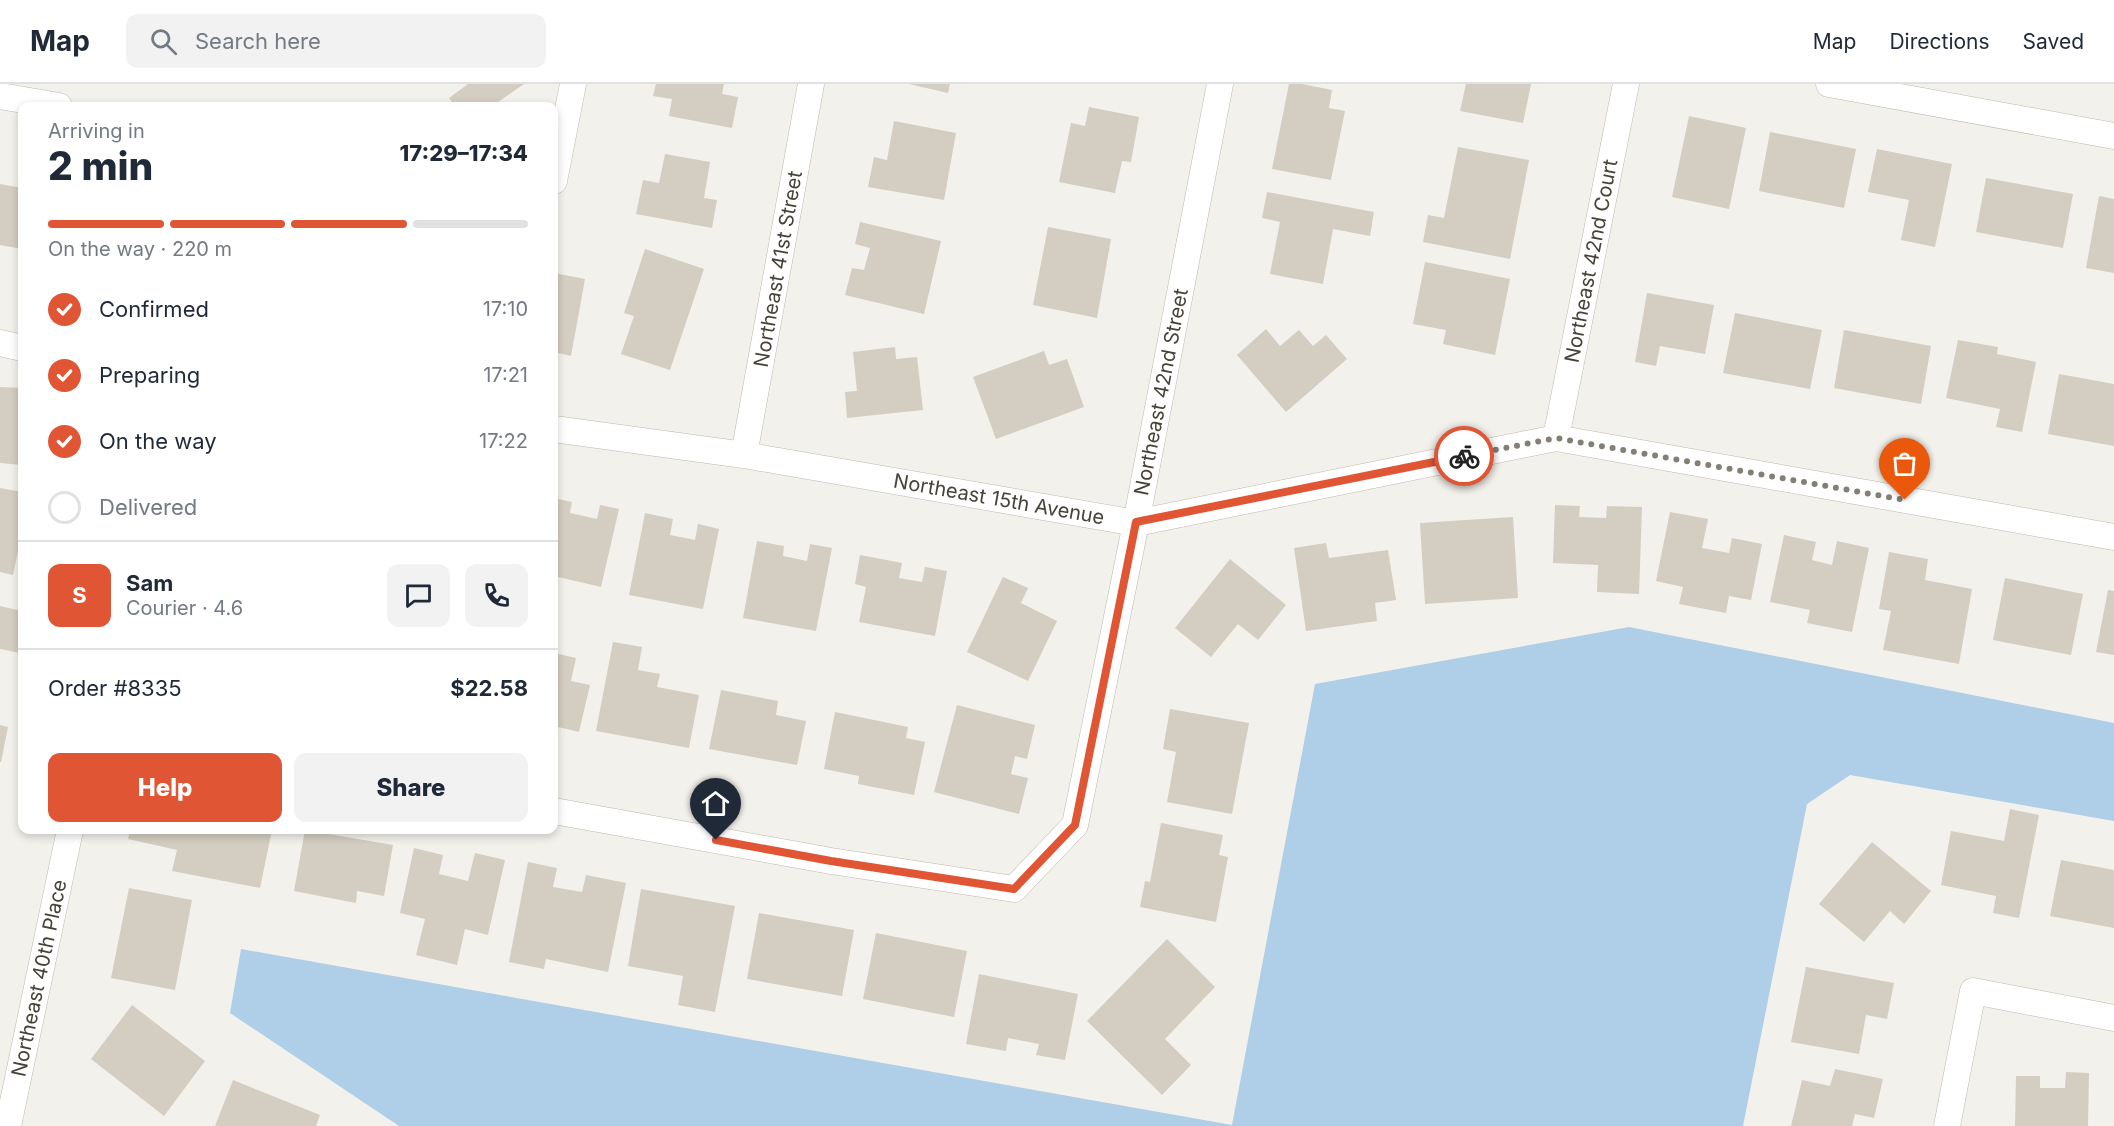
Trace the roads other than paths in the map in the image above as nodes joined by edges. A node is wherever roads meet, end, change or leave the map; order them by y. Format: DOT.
graph roads {
  1 [pos="573,84"];
  2 [pos="811,84"];
  3 [pos="1220,84"];
  4 [pos="1626,84"];
  5 [pos="1829,84"];
  6 [pos="0,96"];
  7 [pos="35,102"];
  8 [pos="2114,136"];
  9 [pos="558,161"];
  10 [pos="0,344"];
  11 [pos="18,347"];
  12 [pos="558,430"];
  13 [pos="1556,438"];
  14 [pos="744,455"];
  15 [pos="1136,522"];
  16 [pos="2114,537"];
  17 [pos="558,812"];
  18 [pos="69,834"];
  19 [pos="2114,1018"];
  20 [pos="8,1126"];
  21 [pos="1947,1126"];
  1 -- 9 [label="street"];
  2 -- 14 [label="street, Northeast 41st Street"];
  3 -- 15 [label="street, Northeast 42nd Street"];
  4 -- 13 [label="street, Northeast 42nd Court"];
  5 -- 8 [label="street"];
  6 -- 7 [label="street"];
  10 -- 11 [label="street"];
  12 -- 14 [label="street, Northeast 15th Avenue"];
  13 -- 15 [label="street, Northeast 15th Avenue"];
  13 -- 16 [label="street, Northeast 15th Avenue"];
  14 -- 15 [label="street, Northeast 15th Avenue"];
  15 -- 17 [label="street, Northeast 42nd Street"];
  18 -- 20 [label="street, Northeast 40th Place"];
  19 -- 21 [label="street"];
}
